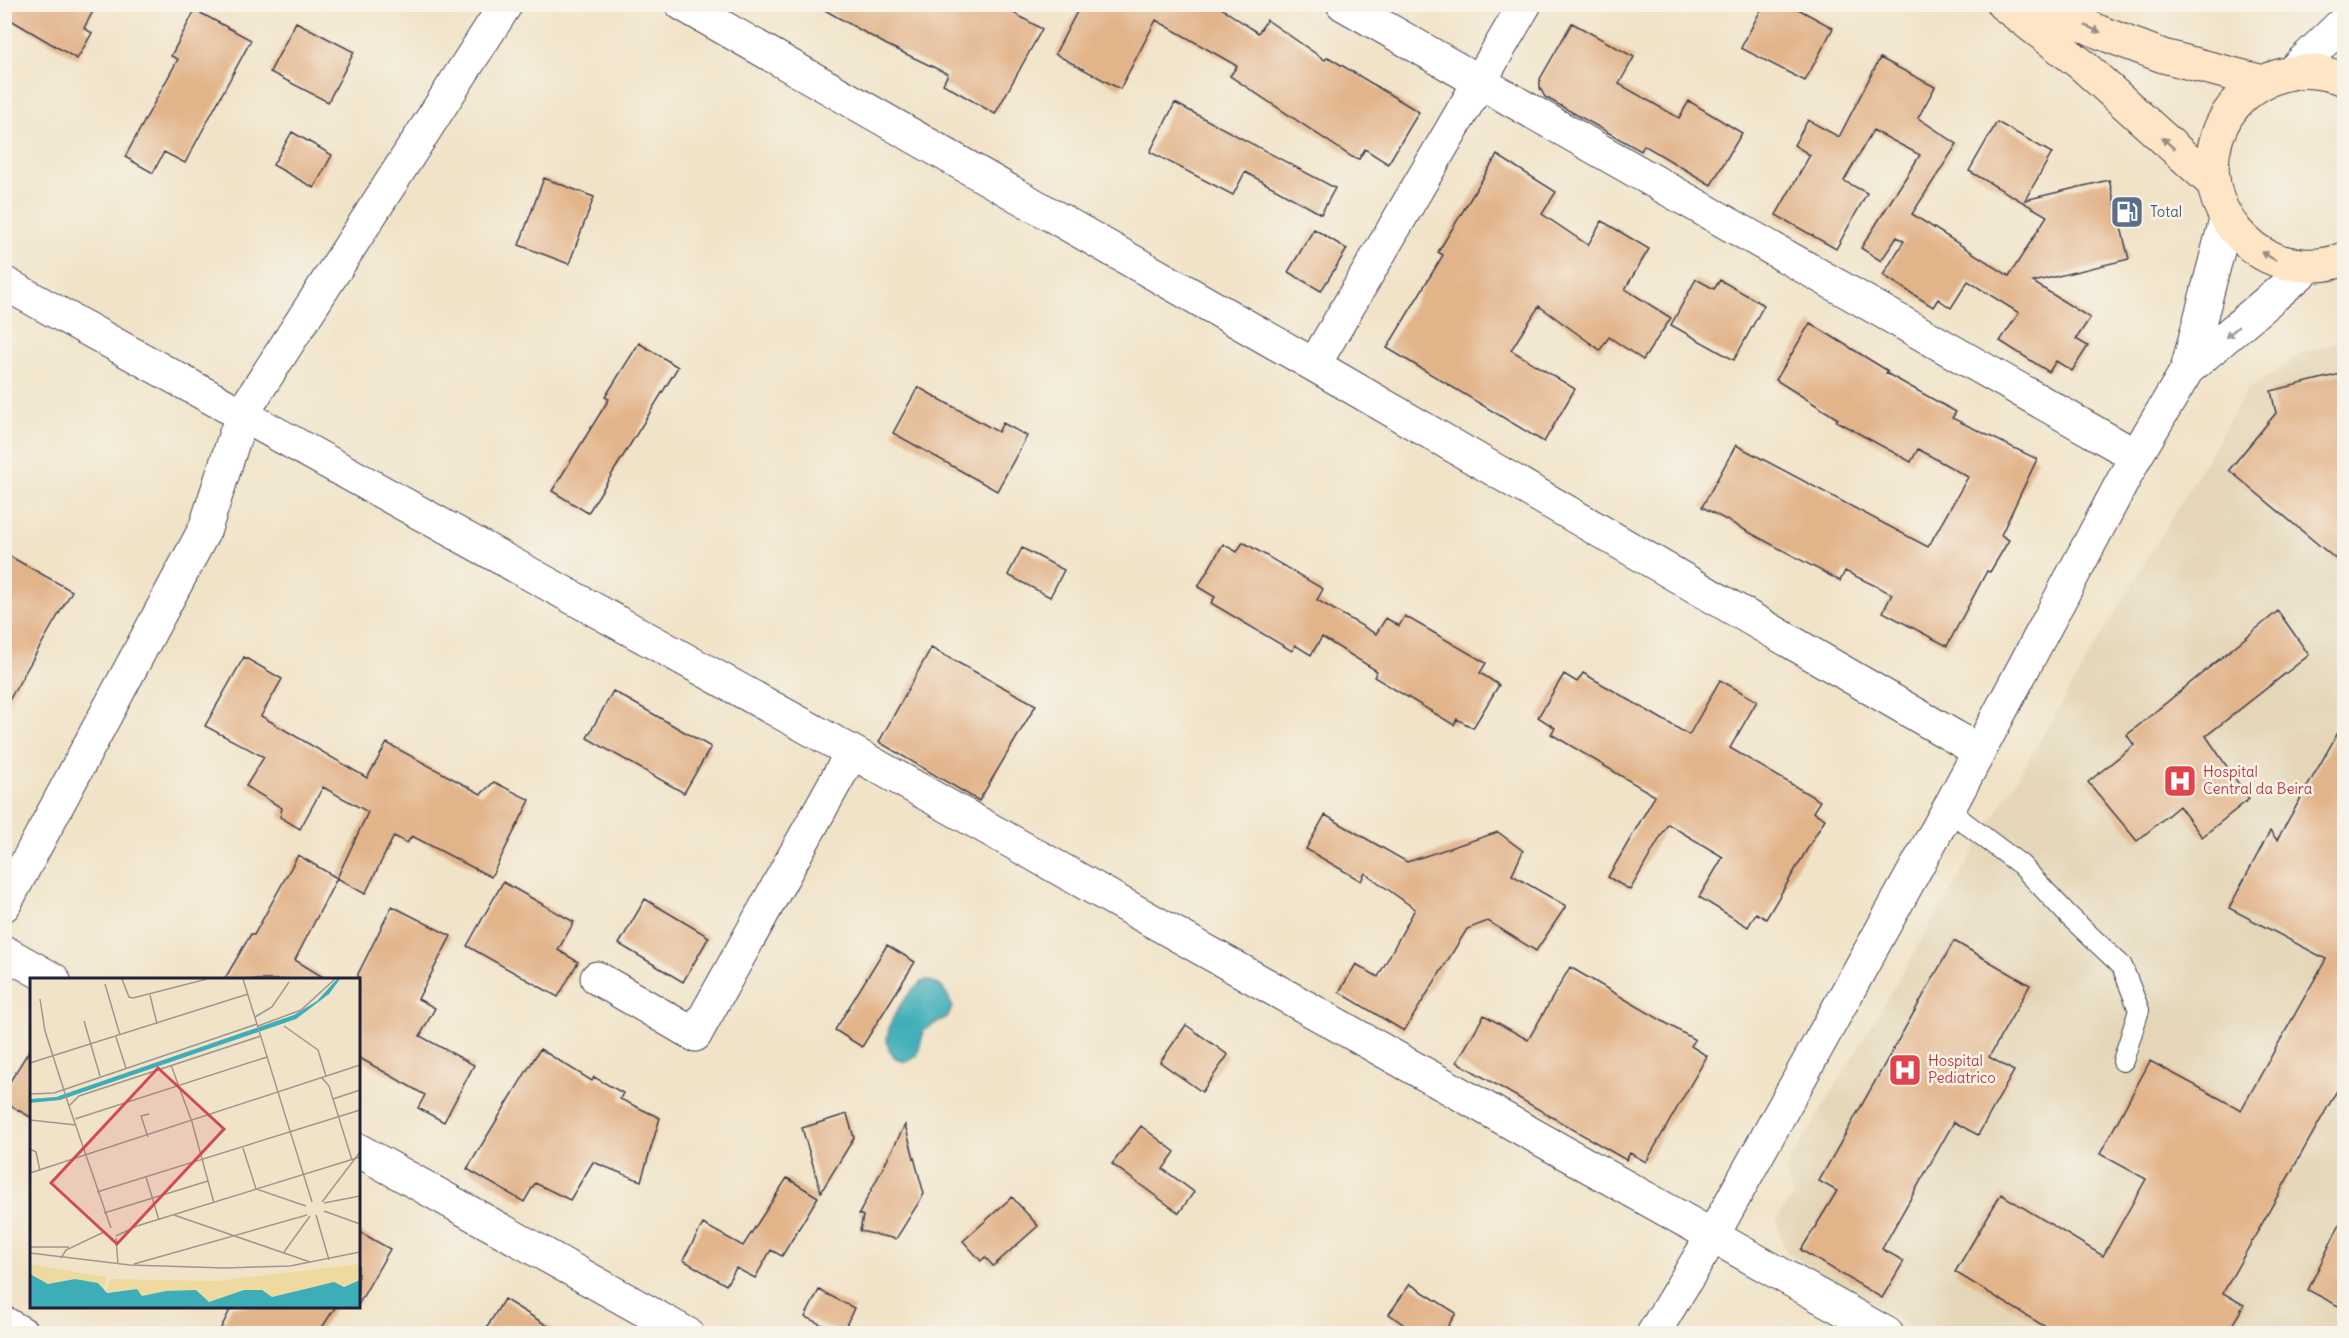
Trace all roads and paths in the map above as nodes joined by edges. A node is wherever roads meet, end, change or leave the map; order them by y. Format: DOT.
graph roads {
  1 [pos="506,4"];
  2 [pos="682,4"];
  3 [pos="1343,4"];
  4 [pos="1525,4"];
  5 [pos="2003,4"];
  6 [pos="2040,4"];
  7 [pos="2344,22"];
  8 [pos="2277,77"];
  9 [pos="2344,79"];
  10 [pos="1481,83"];
  11 [pos="2212,182"];
  12 [pos="2226,220"];
  13 [pos="2333,263"];
  14 [pos="4,283"];
  15 [pos="1314,365"];
  16 [pos="2187,370"];
  17 [pos="242,414"];
  18 [pos="2136,456"];
  19 [pos="1979,751"];
  20 [pos="852,753"];
  21 [pos="1948,810"];
  22 [pos="4,905"];
  23 [pos="4,952"];
  24 [pos="50,978"];
  25 [pos="597,978"];
  26 [pos="2123,1061"];
  27 [pos="360,1151"];
  28 [pos="1713,1234"];
  29 [pos="4,1323"];
  30 [pos="23,1334"];
  31 [pos="687,1334"];
  32 [pos="1653,1334"];
  33 [pos="1887,1334"];
  1 -- 17 [label="street"];
  2 -- 15 [label="street"];
  3 -- 10 [label="street"];
  4 -- 10 [label="street"];
  11 -- 5 [label="street, one-way"];
  6 -- 8 [label="street, one-way"];
  7 -- 8 [label="street"];
  8 -- 9 [label="street"];
  8 -- 11 [label="street"];
  10 -- 15 [label="street"];
  10 -- 18 [label="street"];
  11 -- 12 [label="street"];
  13 -- 12 [label="street, one-way"];
  12 -- 16 [label="street"];
  13 -- 16 [label="street, one-way"];
  14 -- 17 [label="street"];
  15 -- 19 [label="street"];
  16 -- 18 [label="street"];
  17 -- 20 [label="street"];
  17 -- 22 [label="street"];
  18 -- 19 [label="street"];
  19 -- 21 [label="street"];
  20 -- 25 [label="street"];
  20 -- 28 [label="street"];
  21 -- 26 [label="lane"];
  21 -- 28 [label="street"];
  23 -- 24 [label="street"];
  27 -- 31 [label="street"];
  28 -- 32 [label="street"];
  28 -- 33 [label="street"];
  29 -- 30 [label="street"];
}
